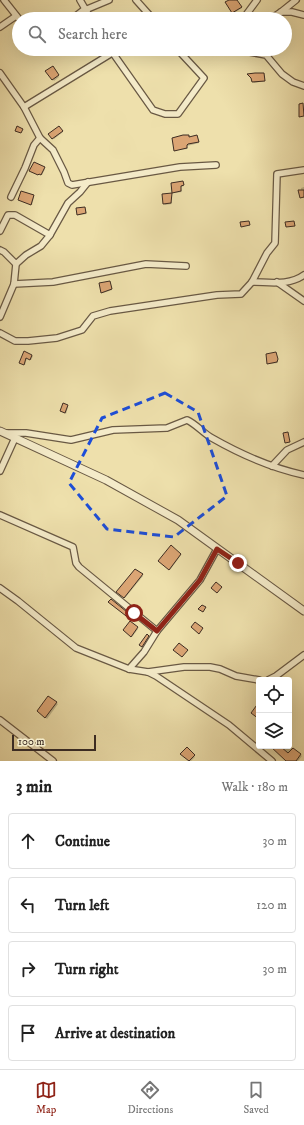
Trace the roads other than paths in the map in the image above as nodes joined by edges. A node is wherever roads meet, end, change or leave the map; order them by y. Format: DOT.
graph roads {
  1 [pos="4,0"];
  2 [pos="80,0"];
  3 [pos="110,0"];
  4 [pos="136,0"];
  5 [pos="257,0"];
  6 [pos="296,0"];
  7 [pos="85,10"];
  8 [pos="13,12"];
  9 [pos="82,12"];
  10 [pos="147,12"];
  11 [pos="248,12"];
  12 [pos="281,12"];
  13 [pos="304,15"];
  14 [pos="12,21"];
  15 [pos="0,27"];
  16 [pos="103,56"];
  17 [pos="115,56"];
  18 [pos="184,56"];
  19 [pos="267,56"];
  20 [pos="0,73"];
  21 [pos="0,80"];
  22 [pos="7,82"];
  23 [pos="304,86"];
  24 [pos="24,107"];
  25 [pos="40,138"];
  26 [pos="216,164"];
  27 [pos="304,170"];
  28 [pos="88,181"];
  29 [pos="11,197"];
  30 [pos="0,231"];
  31 [pos="50,235"];
  32 [pos="0,250"];
  33 [pos="16,264"];
  34 [pos="186,266"];
  35 [pos="304,275"];
  36 [pos="252,282"];
  37 [pos="277,282"];
  38 [pos="14,284"];
  39 [pos="304,301"];
  40 [pos="0,317"];
  41 [pos="0,333"];
  42 [pos="2,432"];
  43 [pos="15,438"];
  44 [pos="304,442"];
  45 [pos="272,466"];
  46 [pos="0,471"];
  47 [pos="304,475"];
  48 [pos="0,514"];
  49 [pos="217,549"];
  50 [pos="0,588"];
  51 [pos="304,611"];
  52 [pos="157,631"];
  53 [pos="304,655"];
  54 [pos="129,669"];
  55 [pos="148,672"];
  56 [pos="274,677"];
  57 [pos="256,679"];
  58 [pos="0,720"];
  59 [pos="53,761"];
  60 [pos="272,761"];
  1 -- 8 [label="street"];
  2 -- 7 [label="street"];
  3 -- 7 [label="street"];
  4 -- 10 [label="street"];
  5 -- 11 [label="street"];
  6 -- 12 [label="street"];
  7 -- 9 [label="street"];
  12 -- 13 [label="street"];
  14 -- 15 [label="street"];
  16 -- 24 [label="street"];
  17 -- 18 [label="street"];
  19 -- 23 [label="street"];
  20 -- 22 [label="street"];
  21 -- 22 [label="street"];
  22 -- 24 [label="street"];
  24 -- 25 [label="street"];
  25 -- 28 [label="street"];
  25 -- 29 [label="street"];
  26 -- 28 [label="street"];
  27 -- 36 [label="street"];
  28 -- 31 [label="street"];
  30 -- 31 [label="street"];
  31 -- 33 [label="street"];
  32 -- 33 [label="street"];
  33 -- 38 [label="street"];
  34 -- 38 [label="street"];
  35 -- 37 [label="street"];
  36 -- 37 [label="street"];
  36 -- 41 [label="street"];
  37 -- 39 [label="street"];
  38 -- 40 [label="street"];
  42 -- 43 [label="street"];
  42 -- 45 [label="street"];
  43 -- 46 [label="street"];
  43 -- 49 [label="street"];
  44 -- 45 [label="street"];
  45 -- 47 [label="street"];
  48 -- 52 [label="street"];
  49 -- 51 [label="street"];
  49 -- 52 [label="street"];
  50 -- 54 [label="street"];
  52 -- 54 [label="street"];
  53 -- 56 [label="street"];
  54 -- 55 [label="street"];
  55 -- 57 [label="street"];
  55 -- 60 [label="street"];
  58 -- 59 [label="street"];
}
